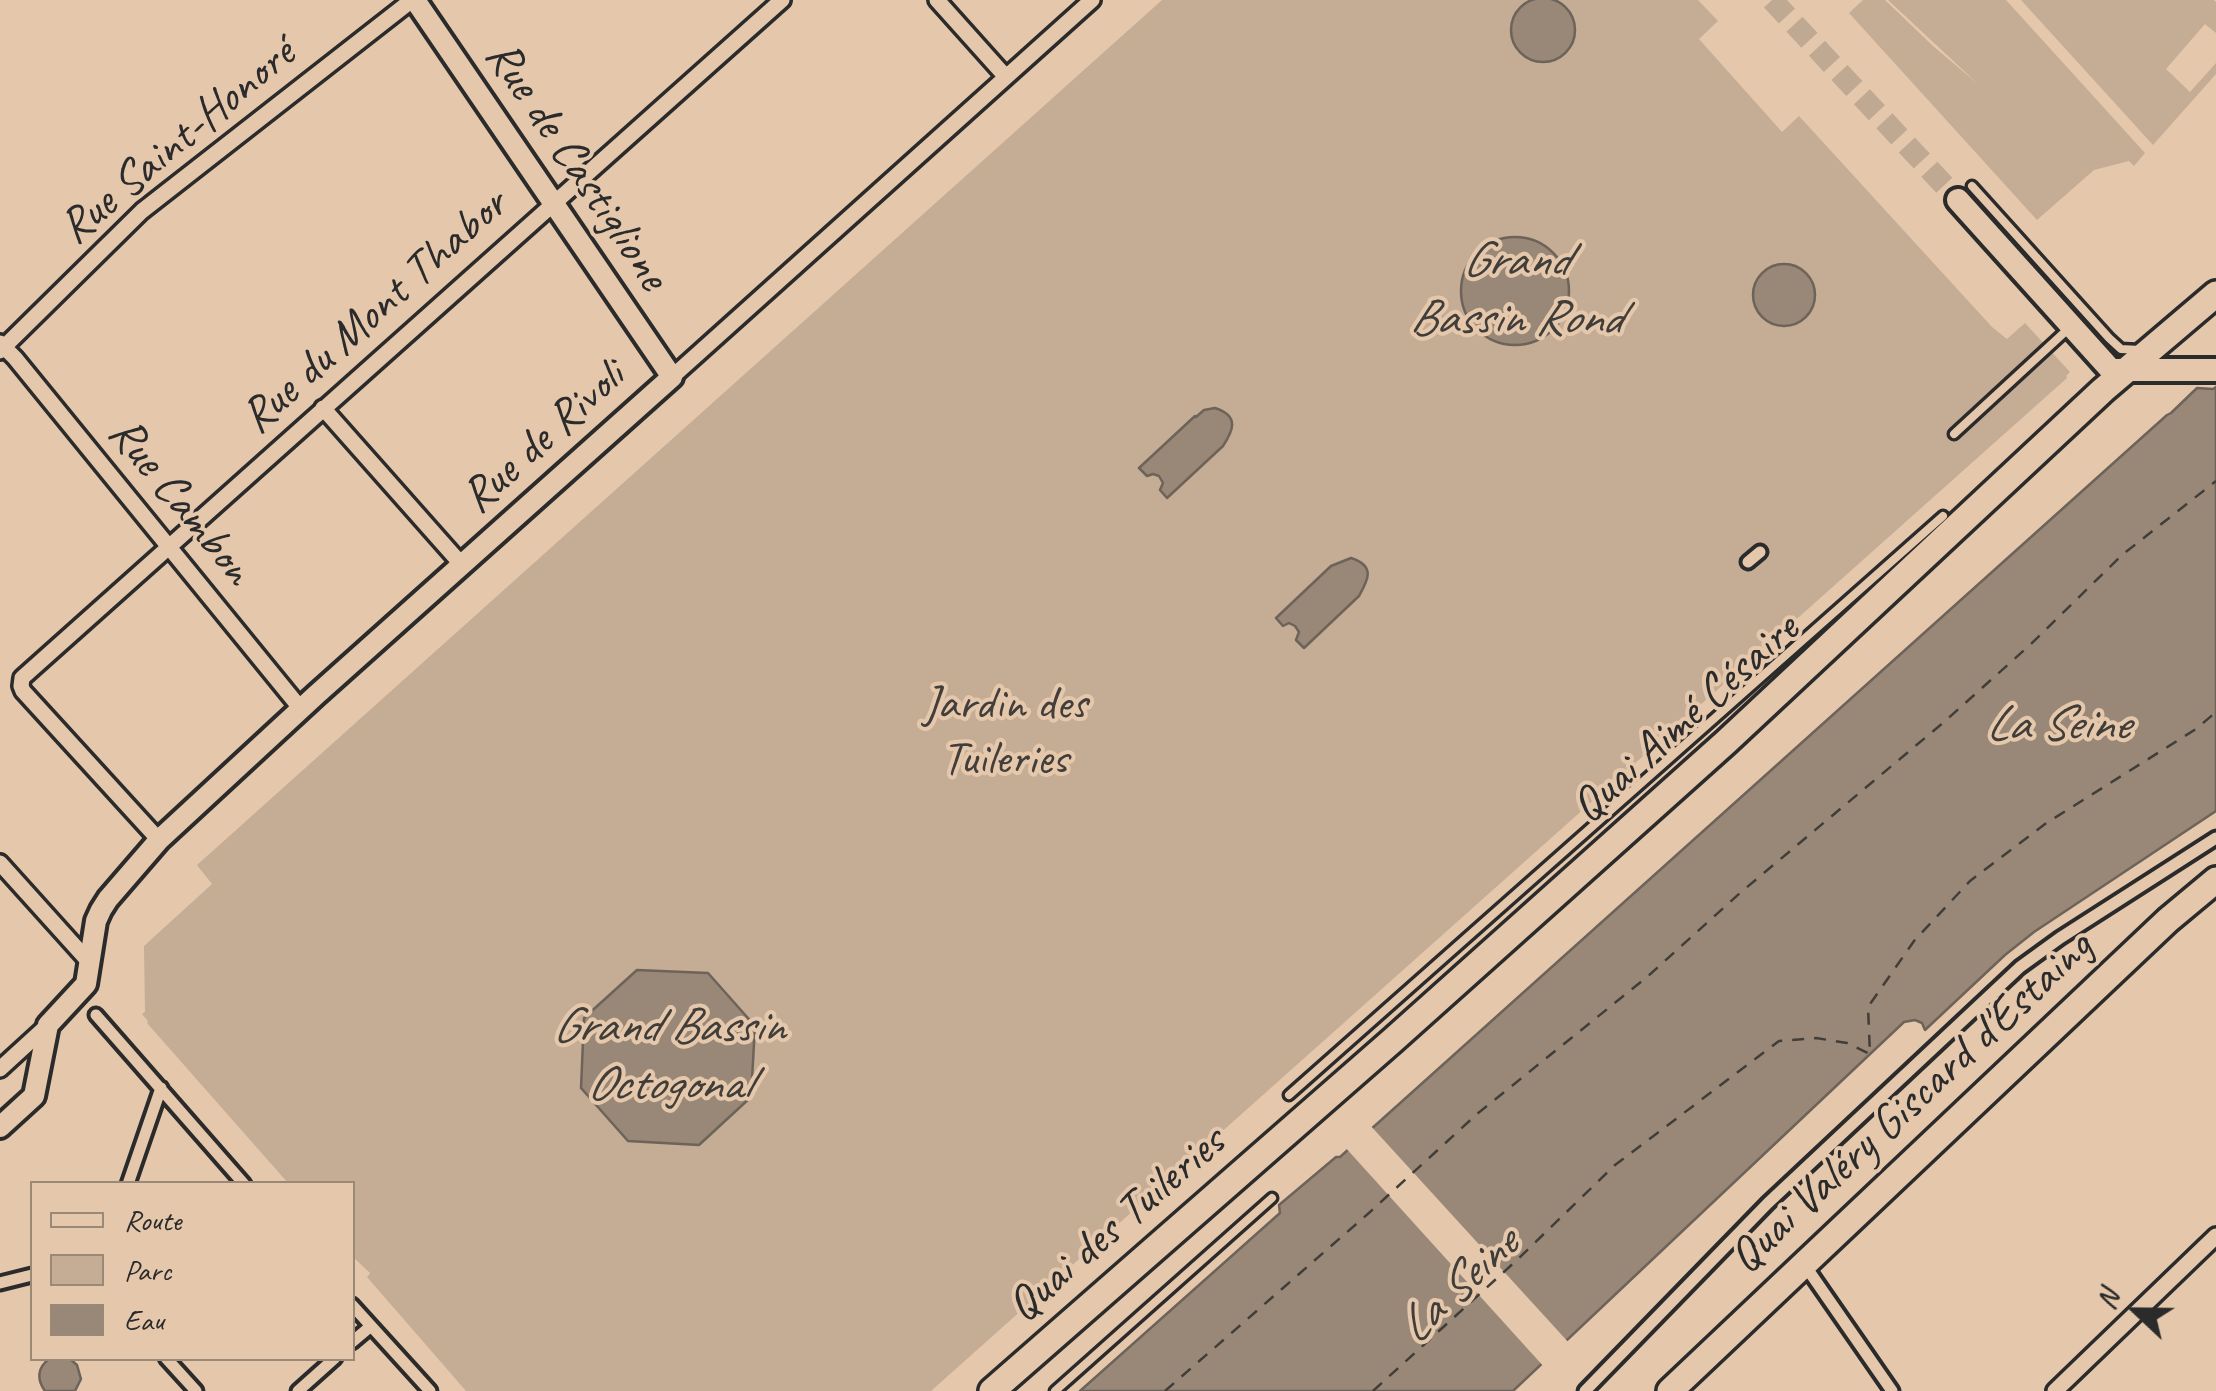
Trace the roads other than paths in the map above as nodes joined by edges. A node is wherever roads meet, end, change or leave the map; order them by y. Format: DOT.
graph roads {
  1 [pos="413,0"];
  2 [pos="782,0"];
  3 [pos="937,0"];
  4 [pos="1092,0"];
  5 [pos="1006,78"];
  6 [pos="1965,193"];
  7 [pos="554,204"];
  8 [pos="2216,294"];
  9 [pos="2070,326"];
  10 [pos="1,347"];
  11 [pos="2150,351"];
  12 [pos="2204,369"];
  13 [pos="2126,370"];
  14 [pos="672,377"];
  15 [pos="323,408"];
  16 [pos="1954,434"];
  17 [pos="1943,516"];
  18 [pos="169,547"];
  19 [pos="462,565"];
  20 [pos="301,709"];
  21 [pos="2216,838"];
  22 [pos="159,840"];
  23 [pos="0,863"];
  24 [pos="2216,880"];
  25 [pos="90,963"];
  26 [pos="96,1014"];
  27 [pos="48,1025"];
  28 [pos="0,1069"];
  29 [pos="161,1088"];
  30 [pos="1289,1095"];
  31 [pos="1298,1123"];
  32 [pos="0,1127"];
  33 [pos="129,1181"];
  34 [pos="241,1181"];
  35 [pos="1272,1198"];
  36 [pos="2216,1236"];
  37 [pos="1804,1264"];
  38 [pos="30,1276"];
  39 [pos="0,1283"];
  40 [pos="355,1309"];
  41 [pos="371,1326"];
  42 [pos="355,1339"];
  43 [pos="169,1361"];
  44 [pos="331,1361"];
  45 [pos="196,1391"];
  46 [pos="298,1391"];
  47 [pos="430,1391"];
  48 [pos="992,1391"];
  49 [pos="1056,1391"];
  50 [pos="1585,1391"];
  51 [pos="1670,1391"];
  52 [pos="1892,1391"];
  53 [pos="2055,1391"];
  1 -- 7 [label="street, Rue de Castiglione"];
  1 -- 10 [label="street, Rue Saint-Honoré"];
  2 -- 7 [label="street, Rue du Mont Thabor"];
  3 -- 5 [label="street"];
  4 -- 5 [label="street, Rue de Rivoli"];
  5 -- 14 [label="street, Rue de Rivoli"];
  6 -- 9 [label="main road"];
  6 -- 11 [label="lane"];
  7 -- 14 [label="street, Rue de Castiglione"];
  7 -- 15 [label="street, Rue du Mont Thabor"];
  8 -- 11 [label="main road, Quai Aimé Césaire"];
  9 -- 13 [label="main road"];
  9 -- 16 [label="lane"];
  10 -- 18 [label="street, Rue Cambon"];
  11 -- 13 [label="main road, Quai Aimé Césaire"];
  12 -- 13 [label="main road"];
  13 -- 31 [label="main road, Quai Aimé Césaire"];
  14 -- 19 [label="street, Rue de Rivoli"];
  15 -- 18 [label="street, Rue du Mont Thabor"];
  15 -- 19 [label="street"];
  17 -- 30 [label="lane, Quai Aimé Césaire"];
  18 -- 20 [label="street, Rue Cambon"];
  18 -- 22 [label="street, Rue du Mont Thabor"];
  19 -- 20 [label="street, Rue de Rivoli"];
  20 -- 22 [label="street, Rue de Rivoli"];
  21 -- 50 [label="street"];
  22 -- 25 [label="street, Rue de Rivoli"];
  23 -- 25 [label="street"];
  24 -- 37 [label="main road, Quai Valéry Giscard d'Estaing"];
  25 -- 27 [label="street, Rue de Rivoli"];
  26 -- 29 [label="street"];
  27 -- 28 [label="street"];
  27 -- 32 [label="street"];
  29 -- 33 [label="street"];
  29 -- 34 [label="street"];
  31 -- 48 [label="main road, Quai des Tuileries"];
  35 -- 49 [label="lane"];
  36 -- 53 [label="street"];
  37 -- 51 [label="main road, Quai Valéry Giscard d'Estaing"];
  37 -- 52 [label="street"];
  38 -- 39 [label="street"];
  40 -- 41 [label="street"];
  41 -- 42 [label="street"];
  41 -- 47 [label="street"];
  43 -- 45 [label="street"];
  44 -- 46 [label="street"];
}
